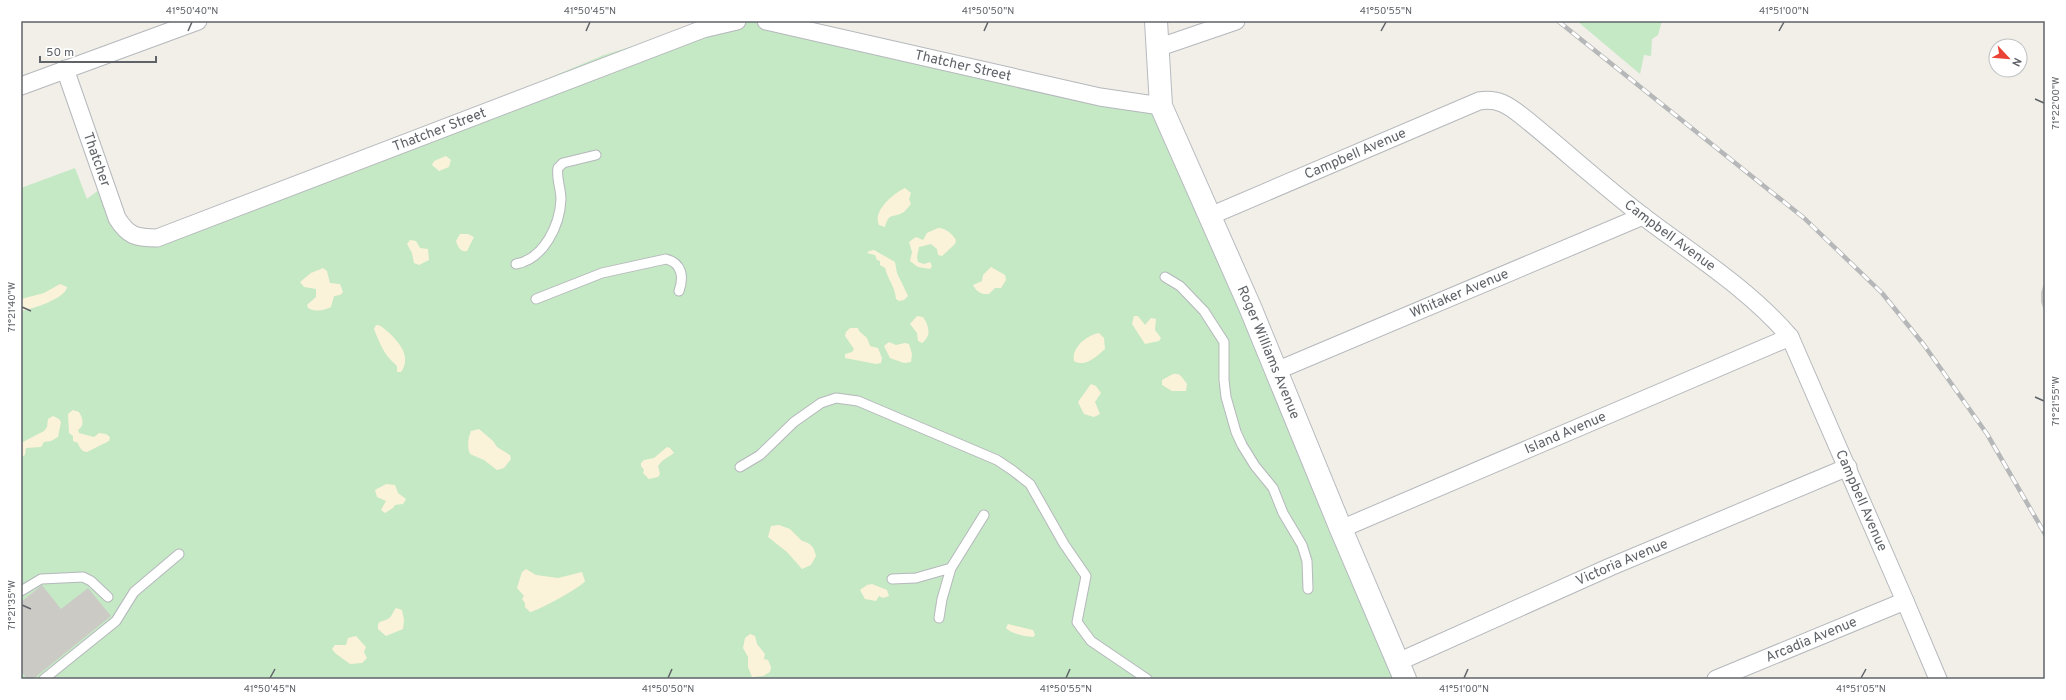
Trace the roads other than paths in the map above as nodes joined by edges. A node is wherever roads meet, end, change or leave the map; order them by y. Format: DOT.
graph roads {
  1 [pos="198,21"];
  2 [pos="737,21"];
  3 [pos="766,21"];
  4 [pos="1156,21"];
  5 [pos="1236,21"];
  6 [pos="1157,48"];
  7 [pos="65,69"];
  8 [pos="21,86"];
  9 [pos="1161,106"];
  10 [pos="596,155"];
  11 [pos="1210,216"];
  12 [pos="1643,216"];
  13 [pos="142,238"];
  14 [pos="516,264"];
  15 [pos="1165,277"];
  16 [pos="679,291"];
  17 [pos="536,299"];
  18 [pos="1790,337"];
  19 [pos="1276,371"];
  20 [pos="740,467"];
  21 [pos="1848,467"];
  22 [pos="984,515"];
  23 [pos="1340,529"];
  24 [pos="179,554"];
  25 [pos="951,568"];
  26 [pos="892,579"];
  27 [pos="1308,589"];
  28 [pos="21,591"];
  29 [pos="108,597"];
  30 [pos="1905,600"];
  31 [pos="939,618"];
  32 [pos="1402,671"];
  33 [pos="44,679"];
  34 [pos="1147,679"];
  35 [pos="1716,679"];
  36 [pos="1938,679"];
  1 -- 7 [label="street"];
  2 -- 13 [label="street, Thatcher Street"];
  3 -- 9 [label="street, Thatcher Street"];
  4 -- 6 [label="main road, Roger Williams Avenue"];
  5 -- 6 [label="street"];
  6 -- 9 [label="main road, Roger Williams Avenue"];
  7 -- 8 [label="street"];
  7 -- 13 [label="street, Thatcher"];
  9 -- 11 [label="main road, Roger Williams Avenue"];
  10 -- 14 [label="lane"];
  11 -- 12 [label="street, Campbell Avenue"];
  11 -- 19 [label="main road, Roger Williams Avenue"];
  12 -- 18 [label="street, Campbell Avenue"];
  12 -- 19 [label="street, Whitaker Avenue"];
  15 -- 27 [label="lane"];
  16 -- 17 [label="lane"];
  18 -- 21 [label="street, Campbell Avenue"];
  18 -- 23 [label="street, Island Avenue"];
  19 -- 23 [label="main road, Roger Williams Avenue"];
  20 -- 34 [label="lane"];
  21 -- 30 [label="street, Campbell Avenue"];
  21 -- 32 [label="street, Victoria Avenue"];
  22 -- 25 [label="lane"];
  23 -- 32 [label="main road, Roger Williams Avenue"];
  24 -- 33 [label="lane"];
  25 -- 26 [label="lane"];
  25 -- 31 [label="lane"];
  28 -- 29 [label="lane"];
  30 -- 35 [label="street, Arcadia Avenue"];
  30 -- 36 [label="street, Campbell Avenue"];
}
